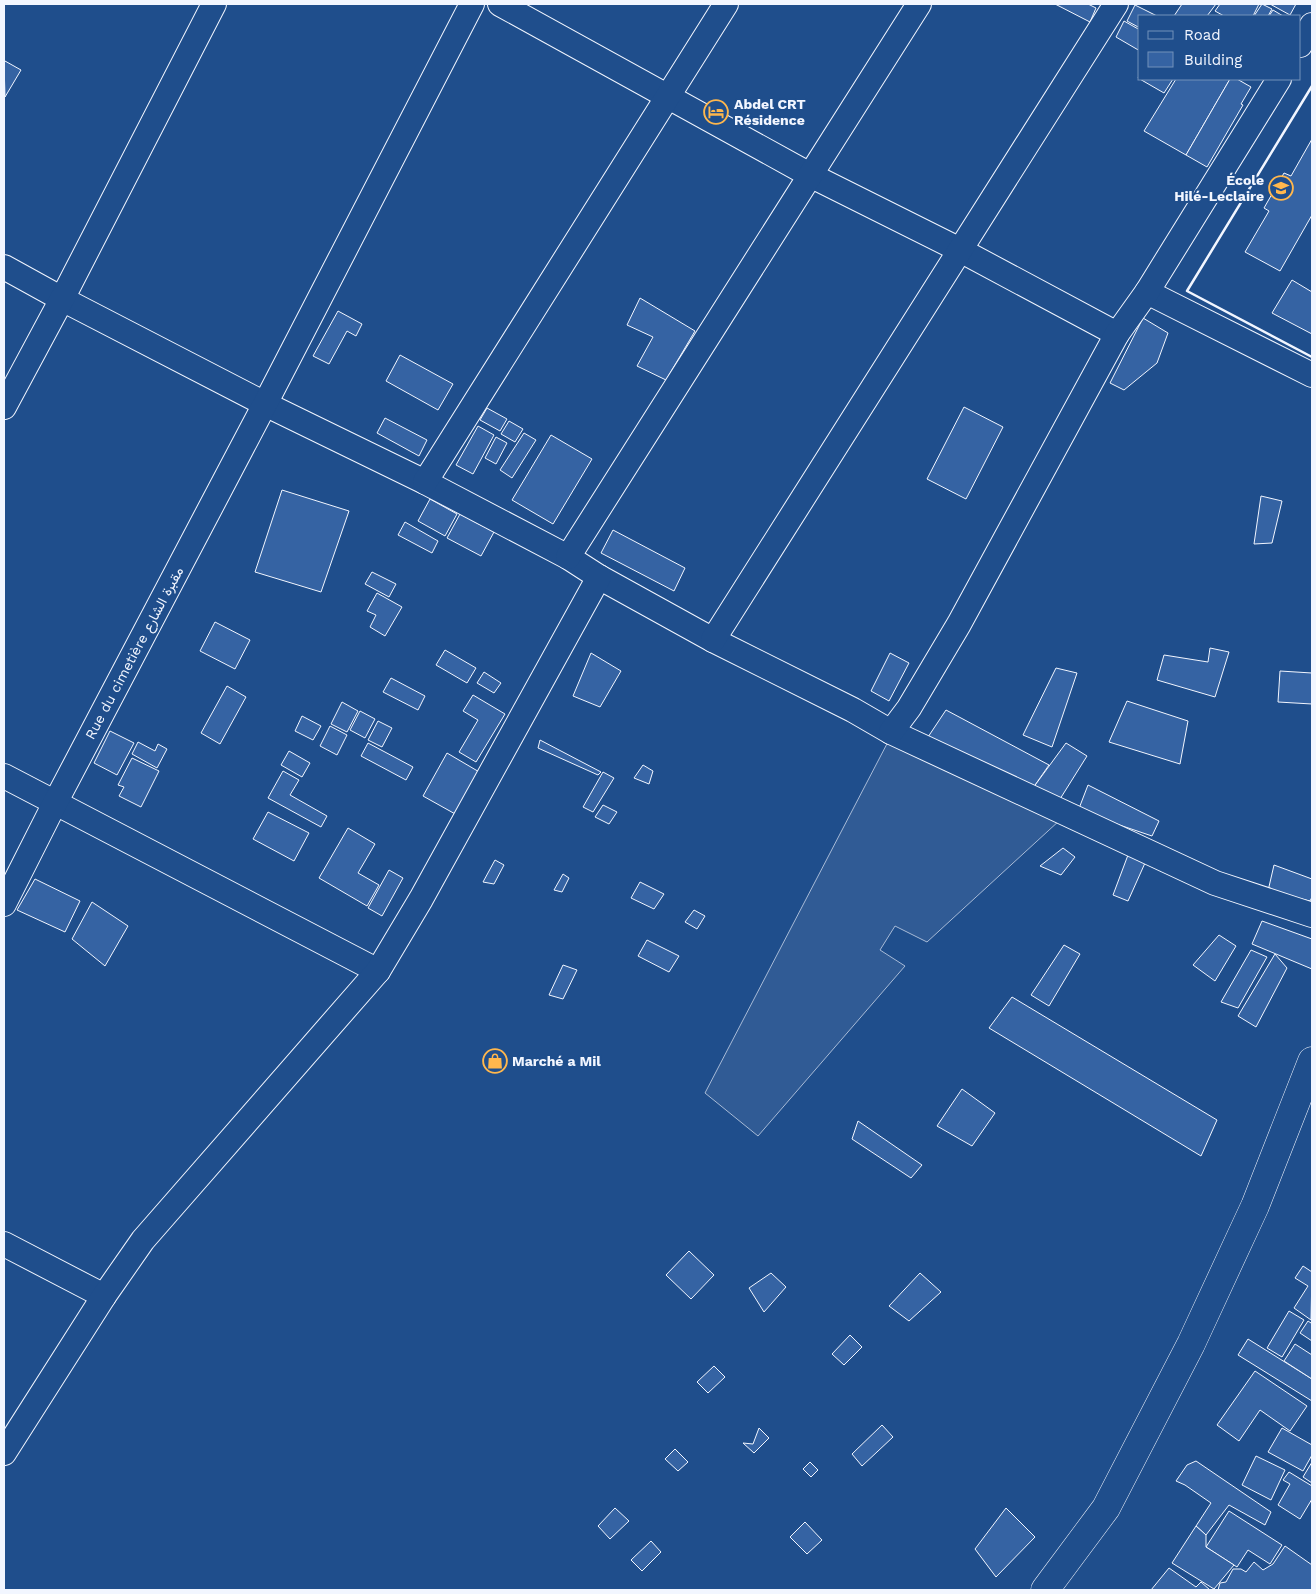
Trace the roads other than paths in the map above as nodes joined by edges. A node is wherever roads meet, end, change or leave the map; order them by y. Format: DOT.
graph roads {
  1 [pos="214,4"];
  2 [pos="472,4"];
  3 [pos="500,4"];
  4 [pos="726,4"];
  5 [pos="919,4"];
  6 [pos="1116,4"];
  7 [pos="1312,25"];
  8 [pos="1301,43"];
  9 [pos="1278,80"];
  10 [pos="667,97"];
  11 [pos="810,175"];
  12 [pos="960,250"];
  13 [pos="4,266"];
  14 [pos="1147,292"];
  15 [pos="62,299"];
  16 [pos="1117,334"];
  17 [pos="1312,375"];
  18 [pos="265,404"];
  19 [pos="4,407"];
  20 [pos="425,482"];
  21 [pos="568,558"];
  22 [pos="599,577"];
  23 [pos="713,640"];
  24 [pos="891,732"];
  25 [pos="4,776"];
  26 [pos="54,803"];
  27 [pos="4,904"];
  28 [pos="1312,915"];
  29 [pos="378,970"];
  30 [pos="1312,1061"];
  31 [pos="4,1244"];
  32 [pos="104,1296"];
  33 [pos="4,1453"];
  34 [pos="1045,1590"];
  1 -- 15 [label="street"];
  2 -- 18 [label="street, Rue du cimetière مقبرة الشارع"];
  3 -- 10 [label="street"];
  4 -- 10 [label="street"];
  5 -- 11 [label="street"];
  6 -- 12 [label="street"];
  7 -- 8 [label="street"];
  9 -- 14 [label="street"];
  10 -- 11 [label="street"];
  10 -- 20 [label="street"];
  11 -- 12 [label="street"];
  11 -- 21 [label="street"];
  12 -- 16 [label="street"];
  12 -- 23 [label="street"];
  13 -- 15 [label="street"];
  14 -- 16 [label="street"];
  14 -- 17 [label="street"];
  15 -- 18 [label="street"];
  15 -- 19 [label="street"];
  16 -- 24 [label="street"];
  18 -- 20 [label="street"];
  18 -- 26 [label="street, Rue du cimetière مقبرة الشارع"];
  20 -- 21 [label="street"];
  21 -- 22 [label="street"];
  22 -- 23 [label="street"];
  22 -- 29 [label="street"];
  23 -- 24 [label="street"];
  24 -- 28 [label="street"];
  25 -- 26 [label="street"];
  26 -- 27 [label="street, Rue du cimetière مقبرة الشارع"];
  26 -- 29 [label="street"];
  29 -- 32 [label="street"];
  30 -- 34 [label="street"];
  31 -- 32 [label="street"];
  32 -- 33 [label="street"];
}
